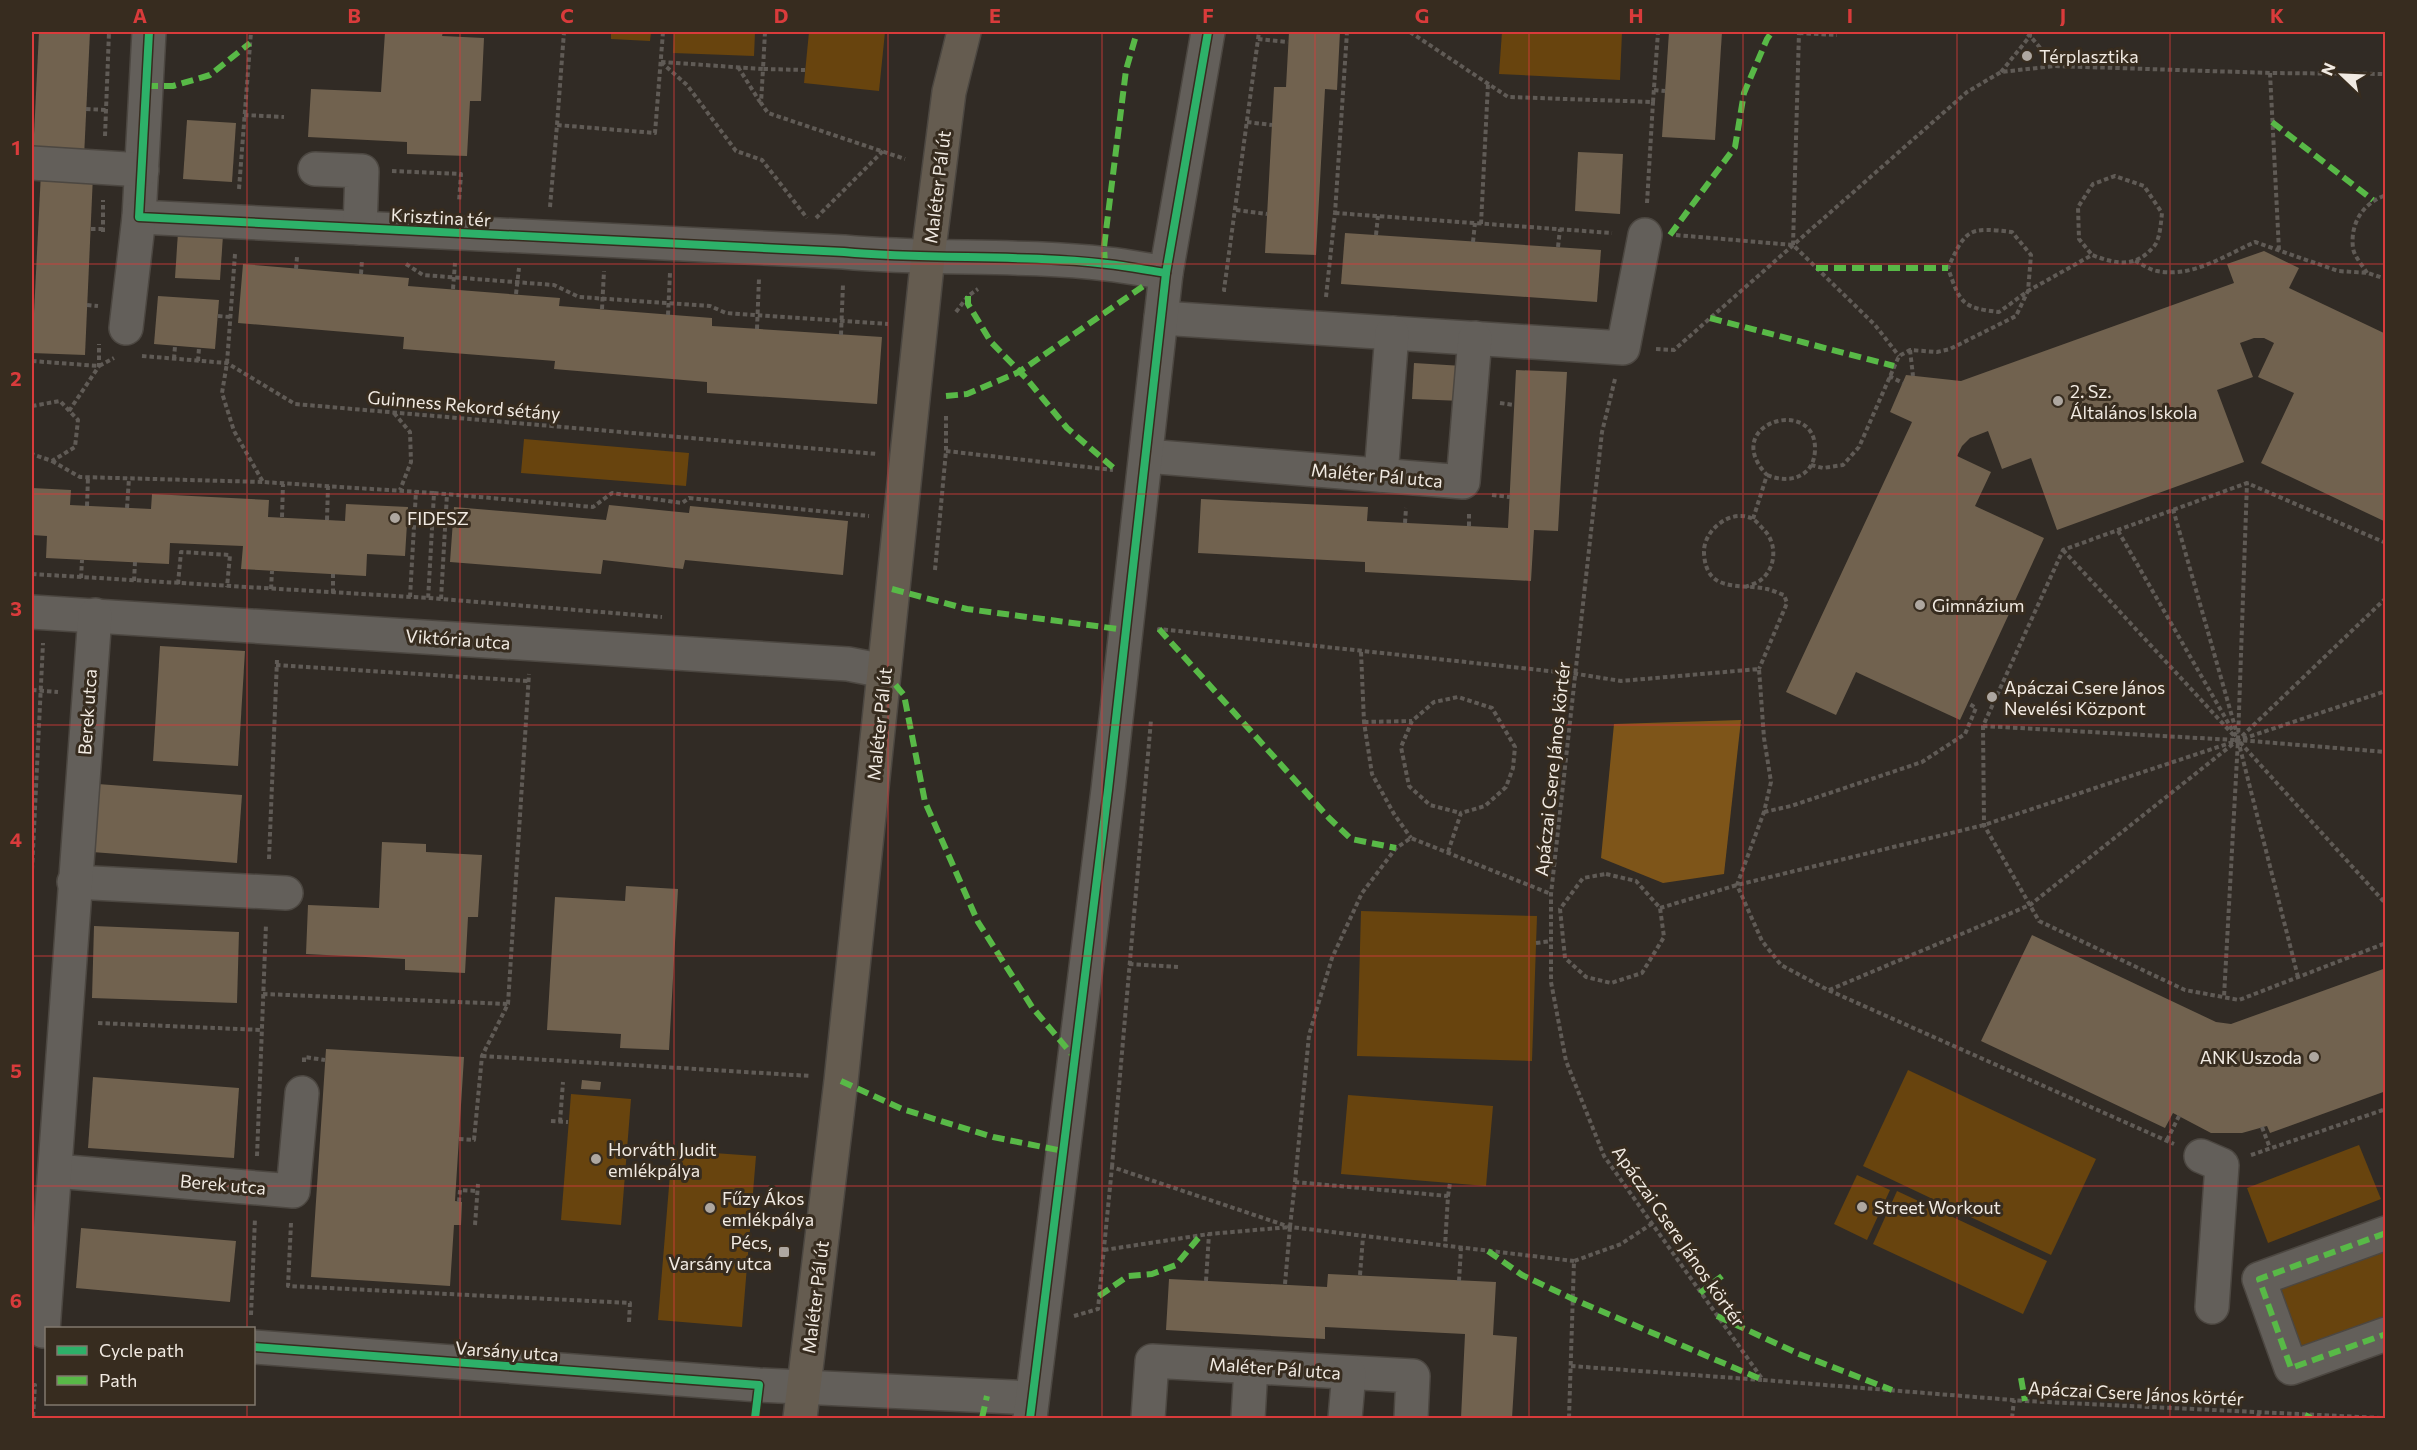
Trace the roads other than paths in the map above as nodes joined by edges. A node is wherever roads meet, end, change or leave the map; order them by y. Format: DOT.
graph roads {
  1 [pos="149,32"];
  2 [pos="964,32"];
  3 [pos="1208,32"];
  4 [pos="32,163"];
  5 [pos="142,170"];
  6 [pos="315,170"];
  7 [pos="139,218"];
  8 [pos="360,228"];
  9 [pos="1645,235"];
  10 [pos="928,256"];
  11 [pos="1166,273"];
  12 [pos="1161,318"];
  13 [pos="1392,333"];
  14 [pos="1475,338"];
  15 [pos="127,346"];
  16 [pos="1145,465"];
  17 [pos="1381,475"];
  18 [pos="38,612"];
  19 [pos="94,615"];
  20 [pos="885,671"];
  21 [pos="74,882"];
  22 [pos="277,892"];
  23 [pos="302,1093"];
  24 [pos="2188,1150"];
  25 [pos="54,1171"];
  26 [pos="2385,1233"];
  27 [pos="2212,1307"];
  28 [pos="40,1330"];
  29 [pos="2385,1334"];
  30 [pos="255,1347"];
  31 [pos="1251,1367"];
  32 [pos="1349,1373"];
  33 [pos="802,1403"];
  34 [pos="1031,1408"];
  35 [pos="1149,1419"];
  36 [pos="1248,1419"];
  37 [pos="1346,1419"];
  38 [pos="1410,1419"];
  1 -- 5 [label="street"];
  2 -- 10 [label="main road, Maléter Pál út"];
  3 -- 11 [label="street"];
  4 -- 5 [label="street"];
  5 -- 7 [label="street"];
  6 -- 8 [label="street"];
  7 -- 8 [label="street, Krisztina tér"];
  7 -- 15 [label="street"];
  8 -- 10 [label="street, Krisztina tér"];
  9 -- 14 [label="street"];
  10 -- 11 [label="street, Krisztina tér"];
  10 -- 20 [label="main road, Maléter Pál út"];
  11 -- 12 [label="street"];
  12 -- 13 [label="street"];
  12 -- 16 [label="street"];
  13 -- 14 [label="street"];
  13 -- 17 [label="street"];
  14 -- 17 [label="street, Maléter Pál utca"];
  16 -- 17 [label="street, Maléter Pál utca"];
  16 -- 34 [label="street"];
  18 -- 19 [label="street, Viktória utca"];
  19 -- 20 [label="street, Viktória utca"];
  19 -- 21 [label="street, Berek utca"];
  20 -- 33 [label="main road, Maléter Pál út"];
  21 -- 22 [label="street"];
  21 -- 25 [label="street, Berek utca"];
  23 -- 25 [label="street, Berek utca"];
  24 -- 27 [label="street"];
  25 -- 28 [label="street, Berek utca"];
  26 -- 29 [label="street"];
  30 -- 33 [label="street, Varsány utca"];
  31 -- 32 [label="street, Maléter Pál utca"];
  31 -- 35 [label="street, Maléter Pál utca"];
  31 -- 36 [label="street"];
  32 -- 37 [label="street"];
  32 -- 38 [label="street, Maléter Pál utca"];
  33 -- 34 [label="street, Varsány utca"];
}
